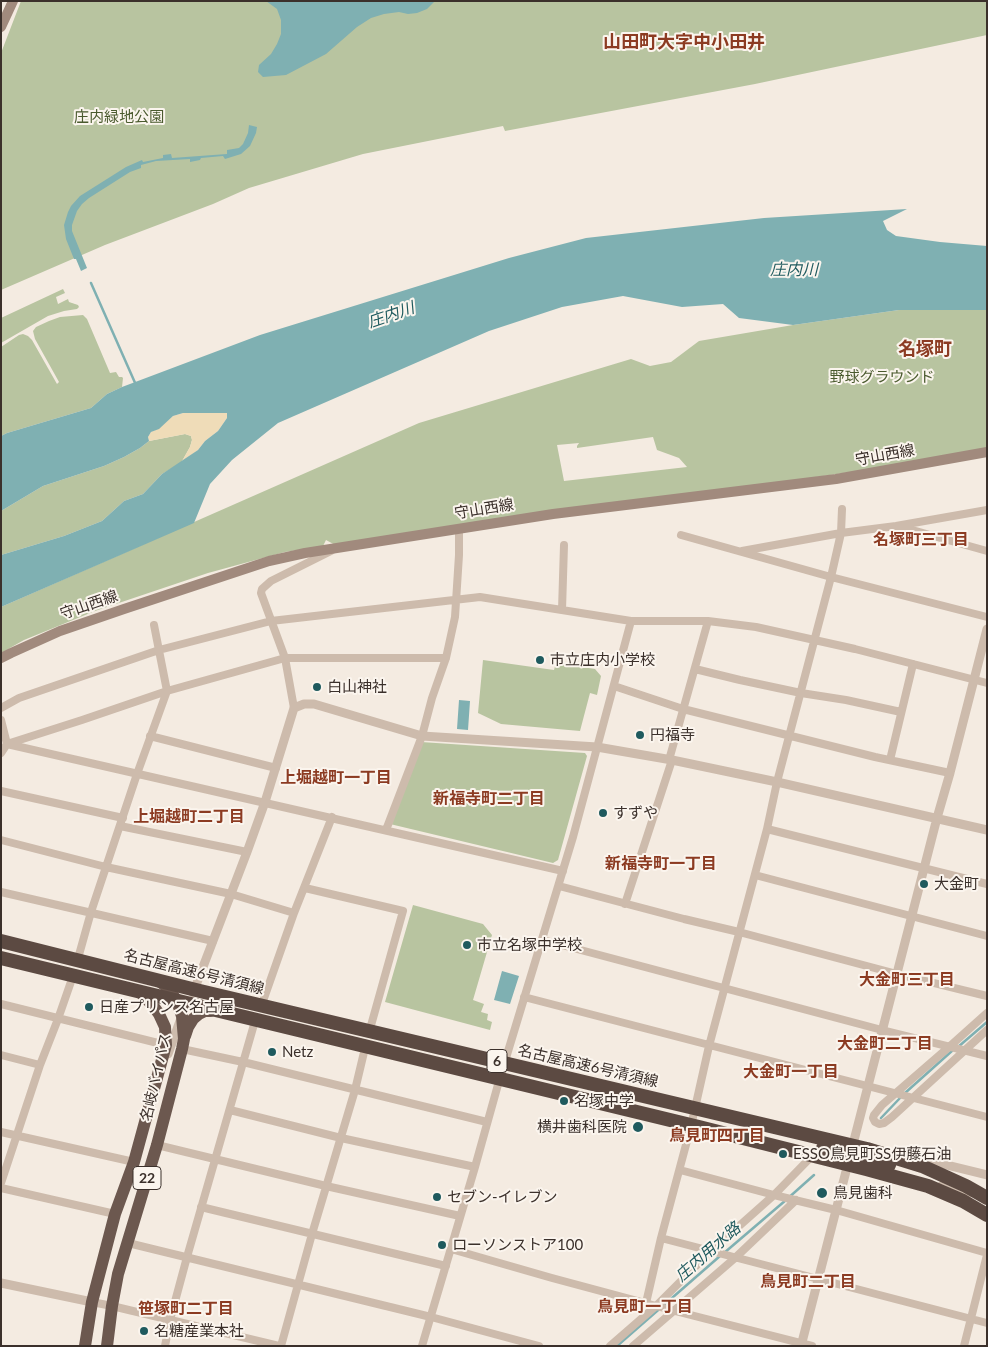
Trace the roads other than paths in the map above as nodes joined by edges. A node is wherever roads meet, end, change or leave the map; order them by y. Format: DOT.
graph roads {
  1 [pos="13,1"];
  2 [pos="1,27"];
  3 [pos="987,452"];
  4 [pos="842,509"];
  5 [pos="987,510"];
  6 [pos="896,526"];
  7 [pos="459,528"];
  8 [pos="840,533"];
  9 [pos="681,535"];
  10 [pos="564,545"];
  11 [pos="339,547"];
  12 [pos="987,551"];
  13 [pos="740,552"];
  14 [pos="831,577"];
  15 [pos="456,600"];
  16 [pos="562,610"];
  17 [pos="987,617"];
  18 [pos="271,621"];
  19 [pos="632,621"];
  20 [pos="708,621"];
  21 [pos="154,625"];
  22 [pos="987,629"];
  23 [pos="814,640"];
  24 [pos="159,650"];
  25 [pos="1,658"];
  26 [pos="285,658"];
  27 [pos="446,658"];
  28 [pos="913,664"];
  29 [pos="695,669"];
  30 [pos="974,680"];
  31 [pos="987,683"];
  32 [pos="614,686"];
  33 [pos="167,690"];
  34 [pos="801,693"];
  35 [pos="1,708"];
  36 [pos="294,708"];
  37 [pos="683,709"];
  38 [pos="901,712"];
  39 [pos="1,720"];
  40 [pos="150,736"];
  41 [pos="422,736"];
  42 [pos="790,736"];
  43 [pos="8,744"];
  44 [pos="598,747"];
  45 [pos="1,753"];
  46 [pos="670,760"];
  47 [pos="890,760"];
  48 [pos="276,768"];
  49 [pos="950,773"];
  50 [pos="137,774"];
  51 [pos="777,782"];
  52 [pos="1,791"];
  53 [pos="265,802"];
  54 [pos="332,817"];
  55 [pos="936,818"];
  56 [pos="122,822"];
  57 [pos="767,829"];
  58 [pos="386,830"];
  59 [pos="987,830"];
  60 [pos="1,840"];
  61 [pos="247,852"];
  62 [pos="106,867"];
  63 [pos="924,867"];
  64 [pos="563,871"];
  65 [pos="755,876"];
  66 [pos="987,884"];
  67 [pos="559,886"];
  68 [pos="304,888"];
  69 [pos="1,892"];
  70 [pos="231,894"];
  71 [pos="625,904"];
  72 [pos="90,912"];
  73 [pos="294,913"];
  74 [pos="911,917"];
  75 [pos="739,932"];
  76 [pos="987,936"];
  77 [pos="1,939"];
  78 [pos="543,940"];
  79 [pos="212,941"];
  80 [pos="79,956"];
  81 [pos="1,959"];
  82 [pos="138,973"];
  83 [pos="897,974"];
  84 [pos="73,977"];
  85 [pos="724,989"];
  86 [pos="140,992"];
  87 [pos="987,996"];
  88 [pos="524,997"];
  89 [pos="189,1003"];
  90 [pos="1,1004"];
  91 [pos="262,1004"];
  92 [pos="211,1011"];
  93 [pos="987,1012"];
  94 [pos="58,1019"];
  95 [pos="255,1021"];
  96 [pos="370,1029"];
  97 [pos="882,1030"];
  98 [pos="987,1030"];
  99 [pos="183,1044"];
  100 [pos="166,1045"];
  101 [pos="709,1046"];
  102 [pos="949,1047"];
  103 [pos="364,1048"];
  104 [pos="964,1050"];
  105 [pos="1,1055"];
  106 [pos="987,1056"];
  107 [pos="506,1058"];
  108 [pos="243,1062"];
  109 [pos="40,1065"];
  110 [pos="541,1078"];
  111 [pos="494,1079"];
  112 [pos="868,1086"];
  113 [pos="355,1090"];
  114 [pos="153,1094"];
  115 [pos="895,1094"];
  116 [pos="911,1098"];
  117 [pos="696,1104"];
  118 [pos="230,1110"];
  119 [pos="987,1117"];
  120 [pos="488,1122"];
  121 [pos="691,1126"];
  122 [pos="1,1132"];
  123 [pos="17,1136"];
  124 [pos="340,1138"];
  125 [pos="853,1142"];
  126 [pos="156,1145"];
  127 [pos="812,1156"];
  128 [pos="216,1159"];
  129 [pos="134,1162"];
  130 [pos="848,1164"];
  131 [pos="475,1167"];
  132 [pos="680,1170"];
  133 [pos="987,1175"];
  134 [pos="1,1183"];
  135 [pos="326,1186"];
  136 [pos="1,1188"];
  137 [pos="987,1189"];
  138 [pos="774,1195"];
  139 [pos="987,1197"];
  140 [pos="796,1200"];
  141 [pos="201,1207"];
  142 [pos="836,1210"];
  143 [pos="116,1214"];
  144 [pos="987,1215"];
  145 [pos="460,1216"];
  146 [pos="312,1234"];
  147 [pos="661,1238"];
  148 [pos="128,1243"];
  149 [pos="451,1248"];
  150 [pos="711,1251"];
  151 [pos="987,1254"];
  152 [pos="187,1257"];
  153 [pos="735,1258"];
  154 [pos="446,1266"];
  155 [pos="818,1278"];
  156 [pos="1,1283"];
  157 [pos="298,1284"];
  158 [pos="92,1302"];
  159 [pos="646,1303"];
  160 [pos="112,1306"];
  161 [pos="656,1306"];
  162 [pos="675,1311"];
  163 [pos="431,1317"];
  164 [pos="971,1319"];
  165 [pos="170,1320"];
  166 [pos="987,1323"];
  167 [pos="801,1344"];
  168 [pos="85,1346"];
  169 [pos="107,1346"];
  170 [pos="165,1346"];
  171 [pos="280,1346"];
  172 [pos="422,1346"];
  173 [pos="539,1346"];
  174 [pos="610,1346"];
  175 [pos="633,1346"];
  176 [pos="812,1346"];
  177 [pos="964,1346"];
  1 -- 2 [label="main road"];
  3 -- 7 [label="main road, 守山西線"];
  4 -- 8 [label="street"];
  5 -- 6 [label="street"];
  6 -- 8 [label="street"];
  6 -- 12 [label="street"];
  7 -- 11 [label="main road, 守山西線"];
  7 -- 15 [label="street"];
  8 -- 13 [label="street"];
  8 -- 14 [label="street"];
  9 -- 13 [label="street"];
  10 -- 16 [label="street"];
  11 -- 18 [label="street"];
  11 -- 25 [label="main road, 守山西線"];
  13 -- 14 [label="street"];
  14 -- 17 [label="street"];
  14 -- 23 [label="street"];
  15 -- 16 [label="street"];
  15 -- 18 [label="street"];
  15 -- 27 [label="street"];
  16 -- 19 [label="street"];
  18 -- 24 [label="street"];
  18 -- 26 [label="street"];
  19 -- 20 [label="street"];
  19 -- 32 [label="street"];
  20 -- 23 [label="street"];
  20 -- 29 [label="street"];
  21 -- 24 [label="street"];
  22 -- 30 [label="street"];
  23 -- 28 [label="street"];
  23 -- 34 [label="street"];
  24 -- 33 [label="street"];
  24 -- 35 [label="street"];
  26 -- 27 [label="street"];
  26 -- 33 [label="street"];
  26 -- 36 [label="street"];
  27 -- 41 [label="street"];
  28 -- 30 [label="street"];
  28 -- 38 [label="street"];
  29 -- 34 [label="street"];
  29 -- 37 [label="street"];
  30 -- 31 [label="street"];
  30 -- 49 [label="street"];
  32 -- 37 [label="street"];
  32 -- 44 [label="street"];
  33 -- 40 [label="street"];
  33 -- 43 [label="street"];
  34 -- 38 [label="street"];
  34 -- 42 [label="street"];
  36 -- 41 [label="street"];
  36 -- 48 [label="street"];
  37 -- 42 [label="street"];
  37 -- 46 [label="street"];
  38 -- 47 [label="street"];
  39 -- 43 [label="street"];
  40 -- 48 [label="street"];
  40 -- 50 [label="street"];
  41 -- 44 [label="street"];
  41 -- 58 [label="street"];
  42 -- 47 [label="street"];
  42 -- 51 [label="street"];
  43 -- 45 [label="street"];
  43 -- 50 [label="street"];
  44 -- 46 [label="street"];
  44 -- 64 [label="street"];
  46 -- 51 [label="street"];
  46 -- 71 [label="street"];
  47 -- 49 [label="street"];
  48 -- 53 [label="street"];
  49 -- 55 [label="street"];
  50 -- 53 [label="street"];
  50 -- 56 [label="street"];
  51 -- 55 [label="street"];
  51 -- 57 [label="street"];
  52 -- 56 [label="street"];
  53 -- 54 [label="street"];
  53 -- 61 [label="street"];
  54 -- 58 [label="street"];
  54 -- 68 [label="street"];
  55 -- 59 [label="street"];
  55 -- 63 [label="street"];
  56 -- 61 [label="street"];
  56 -- 62 [label="street"];
  57 -- 63 [label="street"];
  57 -- 65 [label="street"];
  58 -- 64 [label="street"];
  60 -- 62 [label="street"];
  61 -- 70 [label="street"];
  62 -- 70 [label="street"];
  62 -- 72 [label="street"];
  63 -- 66 [label="street"];
  63 -- 74 [label="street"];
  64 -- 67 [label="street"];
  65 -- 74 [label="street"];
  65 -- 75 [label="street"];
  67 -- 71 [label="street"];
  67 -- 78 [label="street"];
  68 -- 73 [label="street"];
  68 -- 96 [label="street"];
  69 -- 72 [label="street"];
  70 -- 73 [label="street"];
  70 -- 79 [label="street"];
  71 -- 75 [label="street"];
  72 -- 79 [label="street"];
  72 -- 80 [label="street"];
  73 -- 91 [label="street"];
  74 -- 76 [label="street"];
  74 -- 83 [label="street"];
  75 -- 83 [label="street"];
  75 -- 85 [label="street"];
  77 -- 80 [label="highway"];
  77 -- 82 [label="highway, 名古屋高速6号清須線 / 6, bridge"];
  78 -- 85 [label="street"];
  78 -- 88 [label="street"];
  79 -- 89 [label="street"];
  80 -- 82 [label="highway"];
  80 -- 84 [label="street"];
  81 -- 84 [label="highway"];
  81 -- 111 [label="highway, 6, bridge"];
  82 -- 89 [label="street"];
  82 -- 89 [label="highway"];
  82 -- 110 [label="highway, bridge"];
  82 -- 139 [label="highway, 名古屋高速6号清須線 / 6, bridge"];
  83 -- 87 [label="street"];
  83 -- 97 [label="street"];
  84 -- 86 [label="highway"];
  84 -- 94 [label="street"];
  85 -- 97 [label="street"];
  85 -- 101 [label="street"];
  86 -- 89 [label="highway"];
  86 -- 100 [label="highway, 名岐バイパス / 22"];
  88 -- 101 [label="street"];
  88 -- 107 [label="street"];
  89 -- 91 [label="street"];
  89 -- 92 [label="highway"];
  89 -- 99 [label="highway, 名岐バイパス"];
  89 -- 114 [label="street"];
  90 -- 94 [label="street"];
  91 -- 96 [label="street"];
  92 -- 95 [label="street"];
  93 -- 102 [label="street"];
  94 -- 100 [label="street"];
  94 -- 109 [label="street"];
  95 -- 103 [label="street"];
  95 -- 108 [label="street"];
  96 -- 107 [label="street"];
  97 -- 102 [label="street"];
  97 -- 112 [label="street"];
  98 -- 104 [label="street"];
  99 -- 108 [label="street"];
  99 -- 126 [label="highway, 名岐バイパス / 22"];
  100 -- 114 [label="highway, 名岐バイパス / 22"];
  101 -- 112 [label="street"];
  101 -- 117 [label="street"];
  102 -- 104 [label="street"];
  102 -- 115 [label="street"];
  103 -- 111 [label="street"];
  103 -- 113 [label="street"];
  104 -- 106 [label="street"];
  104 -- 116 [label="street"];
  105 -- 109 [label="street"];
  107 -- 111 [label="street"];
  107 -- 117 [label="street"];
  108 -- 113 [label="street"];
  108 -- 118 [label="street"];
  109 -- 123 [label="street"];
  111 -- 120 [label="street"];
  111 -- 121 [label="street"];
  111 -- 127 [label="highway, 6, bridge"];
  111 -- 137 [label="highway, bridge"];
  112 -- 115 [label="street"];
  112 -- 125 [label="street"];
  113 -- 120 [label="street"];
  113 -- 124 [label="street"];
  114 -- 129 [label="highway, 名岐バイパス / 22"];
  115 -- 116 [label="street"];
  115 -- 116 [label="street"];
  116 -- 119 [label="street"];
  117 -- 121 [label="street"];
  117 -- 125 [label="street"];
  118 -- 124 [label="street"];
  118 -- 128 [label="street"];
  120 -- 131 [label="street"];
  121 -- 127 [label="street"];
  121 -- 132 [label="street"];
  122 -- 123 [label="street"];
  123 -- 129 [label="street"];
  123 -- 134 [label="street"];
  124 -- 131 [label="street"];
  124 -- 135 [label="street"];
  125 -- 130 [label="street"];
  125 -- 133 [label="street"];
  126 -- 128 [label="street"];
  126 -- 148 [label="highway, 名岐バイパス / 22"];
  127 -- 130 [label="street"];
  127 -- 138 [label="street"];
  127 -- 144 [label="highway, 6, bridge"];
  128 -- 135 [label="street"];
  128 -- 141 [label="street"];
  129 -- 143 [label="highway, 名岐バイパス / 22"];
  130 -- 139 [label="street"];
  130 -- 142 [label="street"];
  131 -- 145 [label="street"];
  132 -- 138 [label="street"];
  132 -- 147 [label="street"];
  135 -- 145 [label="street"];
  135 -- 146 [label="street"];
  136 -- 143 [label="street"];
  138 -- 140 [label="street"];
  138 -- 150 [label="street"];
  140 -- 142 [label="street"];
  140 -- 153 [label="street"];
  141 -- 146 [label="street"];
  141 -- 152 [label="street"];
  142 -- 151 [label="street"];
  142 -- 155 [label="street"];
  143 -- 158 [label="highway, 名岐バイパス / 22"];
  145 -- 149 [label="street"];
  146 -- 154 [label="street"];
  146 -- 157 [label="street"];
  147 -- 150 [label="street"];
  147 -- 159 [label="street"];
  148 -- 152 [label="street"];
  148 -- 160 [label="highway, 名岐バイパス / 22"];
  149 -- 154 [label="street"];
  149 -- 159 [label="street"];
  150 -- 153 [label="street"];
  150 -- 161 [label="street"];
  151 -- 164 [label="street"];
  152 -- 157 [label="street"];
  152 -- 165 [label="street"];
  153 -- 155 [label="street"];
  153 -- 162 [label="street"];
  154 -- 163 [label="street"];
  155 -- 164 [label="street"];
  155 -- 167 [label="street"];
  156 -- 158 [label="street"];
  157 -- 163 [label="street"];
  157 -- 171 [label="street"];
  158 -- 160 [label="street"];
  158 -- 168 [label="highway, 名岐バイパス / 22"];
  159 -- 161 [label="street"];
  160 -- 165 [label="street"];
  160 -- 169 [label="highway, 名岐バイパス / 22"];
  161 -- 162 [label="street"];
  161 -- 174 [label="street"];
  162 -- 167 [label="street"];
  162 -- 175 [label="street"];
  163 -- 172 [label="street"];
  163 -- 173 [label="street"];
  164 -- 166 [label="street"];
  164 -- 177 [label="street"];
  165 -- 170 [label="street"];
  165 -- 171 [label="street"];
  167 -- 176 [label="street"];
}
